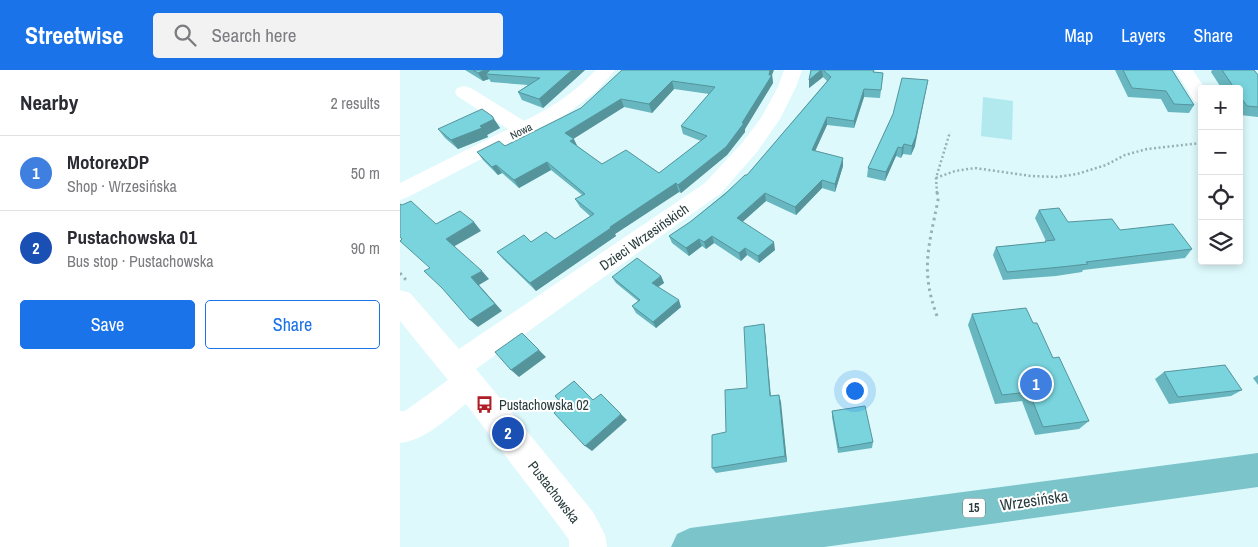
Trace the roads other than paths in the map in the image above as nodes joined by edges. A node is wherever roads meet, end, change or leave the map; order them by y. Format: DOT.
graph roads {
  1 [pos="606,70"];
  2 [pos="793,70"];
  3 [pos="1184,70"];
  4 [pos="464,92"];
  5 [pos="1198,92"];
  6 [pos="524,130"];
  7 [pos="400,192"];
  8 [pos="404,312"];
  9 [pos="462,376"];
  10 [pos="400,427"];
  11 [pos="1258,470"];
  12 [pos="588,547"];
  13 [pos="690,547"];
  1 -- 6 [label="street, Nowa"];
  2 -- 9 [label="street, Dzieci Wrzesińskich"];
  3 -- 5 [label="street"];
  4 -- 6 [label="street"];
  6 -- 7 [label="street, Nowa"];
  8 -- 9 [label="street, Pustachowska"];
  9 -- 10 [label="street, Dzieci Wrzesińskich"];
  9 -- 12 [label="street, Pustachowska"];
  11 -- 13 [label="main road, Wrzesińska / 15"];
}
